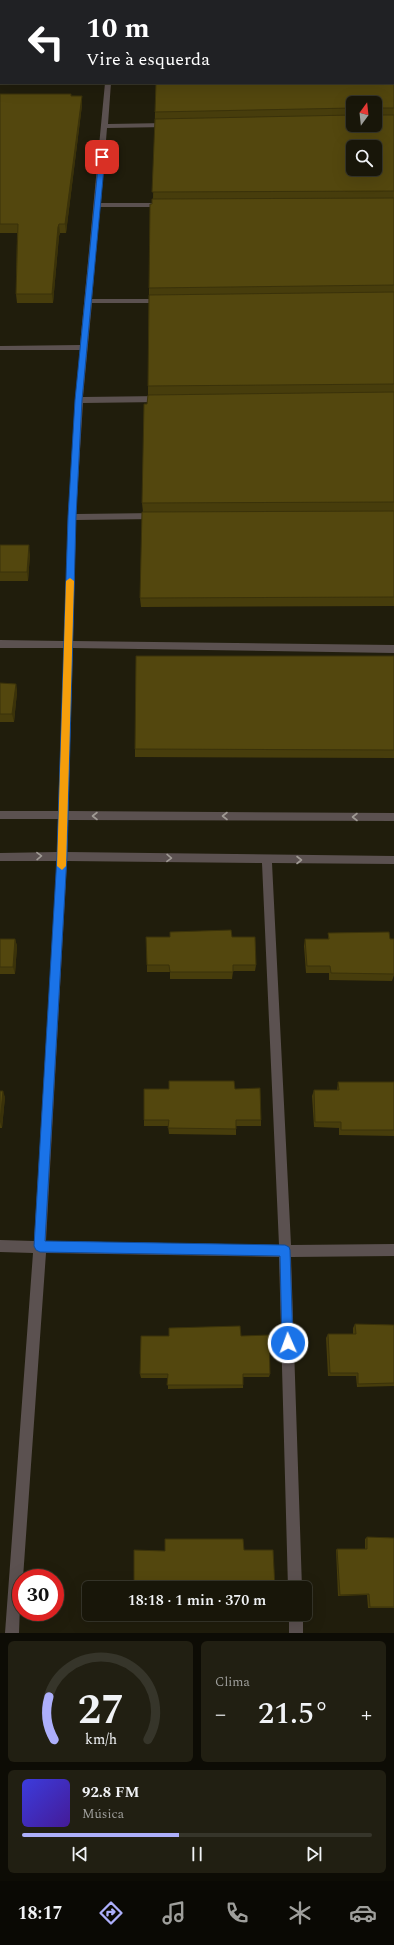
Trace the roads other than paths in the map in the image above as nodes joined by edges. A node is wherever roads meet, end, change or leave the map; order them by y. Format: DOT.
graph roads {
  1 [pos="108,84"];
  2 [pos="177,124"];
  3 [pos="106,126"];
  4 [pos="97,205"];
  5 [pos="168,205"];
  6 [pos="174,300"];
  7 [pos="88,301"];
  8 [pos="83,347"];
  9 [pos="0,348"];
  10 [pos="173,399"];
  11 [pos="79,400"];
  12 [pos="166,516"];
  13 [pos="72,517"];
  14 [pos="0,644"];
  15 [pos="69,646"];
  16 [pos="394,649"];
  17 [pos="0,815"];
  18 [pos="63,815"];
  19 [pos="394,817"];
  20 [pos="62,856"];
  21 [pos="0,857"];
  22 [pos="267,860"];
  23 [pos="394,860"];
  24 [pos="0,1246"];
  25 [pos="40,1246"];
  26 [pos="285,1250"];
  27 [pos="394,1250"];
  28 [pos="295,1581"];
  29 [pos="296,1621"];
  30 [pos="12,1633"];
  31 [pos="296,1633"];
  1 -- 3 [label="street"];
  2 -- 3 [label="street"];
  3 -- 4 [label="street"];
  4 -- 5 [label="street"];
  4 -- 7 [label="street"];
  6 -- 7 [label="street"];
  7 -- 8 [label="street"];
  8 -- 9 [label="street"];
  8 -- 11 [label="street"];
  10 -- 11 [label="street"];
  11 -- 13 [label="street"];
  12 -- 13 [label="street"];
  13 -- 15 [label="street"];
  14 -- 15 [label="street"];
  15 -- 16 [label="street"];
  15 -- 18 [label="street"];
  17 -- 18 [label="street"];
  19 -- 18 [label="street, one-way"];
  18 -- 20 [label="street"];
  21 -- 20 [label="street, one-way"];
  20 -- 22 [label="street, one-way"];
  20 -- 25 [label="street"];
  22 -- 23 [label="street, one-way"];
  22 -- 26 [label="street"];
  24 -- 25 [label="street"];
  25 -- 26 [label="street"];
  25 -- 30 [label="street"];
  26 -- 27 [label="street"];
  26 -- 28 [label="street"];
  29 -- 31 [label="street"];
}
